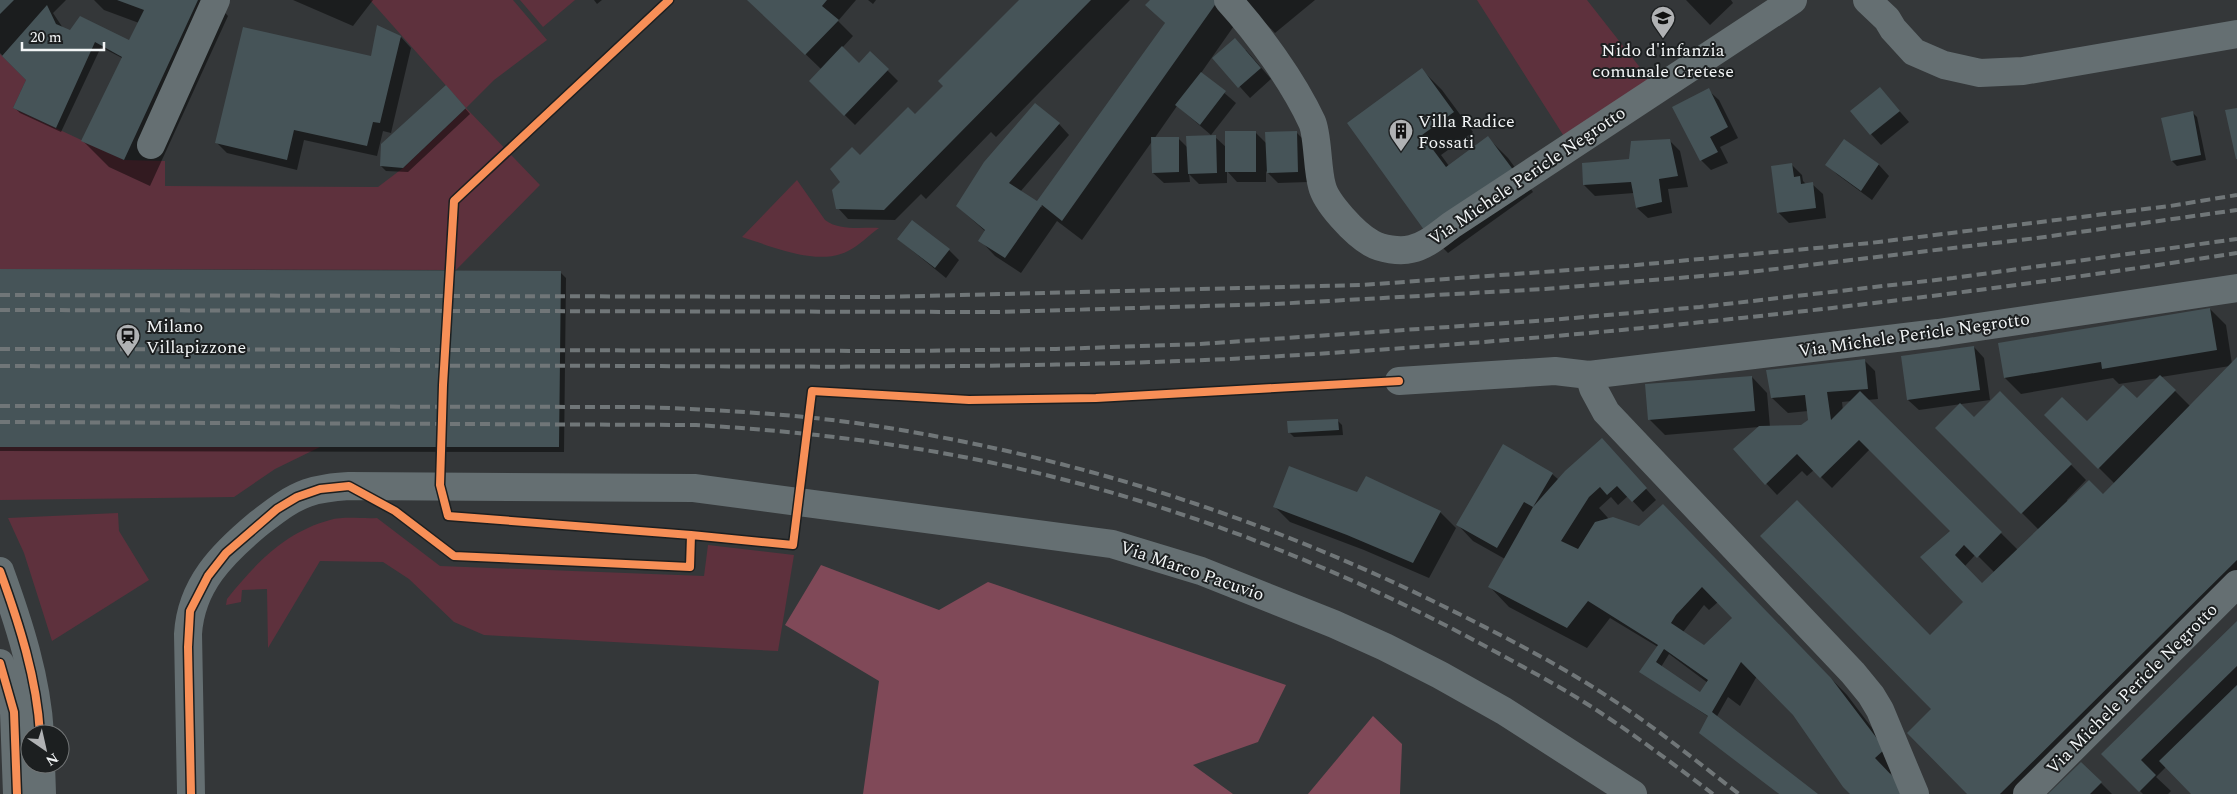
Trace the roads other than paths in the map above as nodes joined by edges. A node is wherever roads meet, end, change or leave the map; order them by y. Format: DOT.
graph roads {
  1 [pos="216,0"];
  2 [pos="1228,0"];
  3 [pos="1793,0"];
  4 [pos="1867,0"];
  5 [pos="2237,34"];
  6 [pos="151,145"];
  7 [pos="2237,288"];
  8 [pos="1589,375"];
  9 [pos="1399,381"];
  10 [pos="0,572"];
  11 [pos="2237,584"];
  12 [pos="0,663"];
  13 [pos="39,724"];
  14 [pos="41,774"];
  15 [pos="17,794"];
  16 [pos="42,794"];
  17 [pos="191,794"];
  18 [pos="1633,794"];
  19 [pos="1915,794"];
  20 [pos="2027,794"];
  1 -- 6 [label="street"];
  2 -- 3 [label="street, Via Michele Pericle Negrotto"];
  4 -- 5 [label="street"];
  7 -- 8 [label="street, Via Michele Pericle Negrotto"];
  8 -- 9 [label="street, Via Michele Pericle Negrotto"];
  8 -- 19 [label="street"];
  10 -- 13 [label="street"];
  11 -- 20 [label="street, Via Michele Pericle Negrotto"];
  12 -- 15 [label="street"];
  14 -- 16 [label="street"];
  17 -- 18 [label="street, Via Marco Pacuvio"];
}
